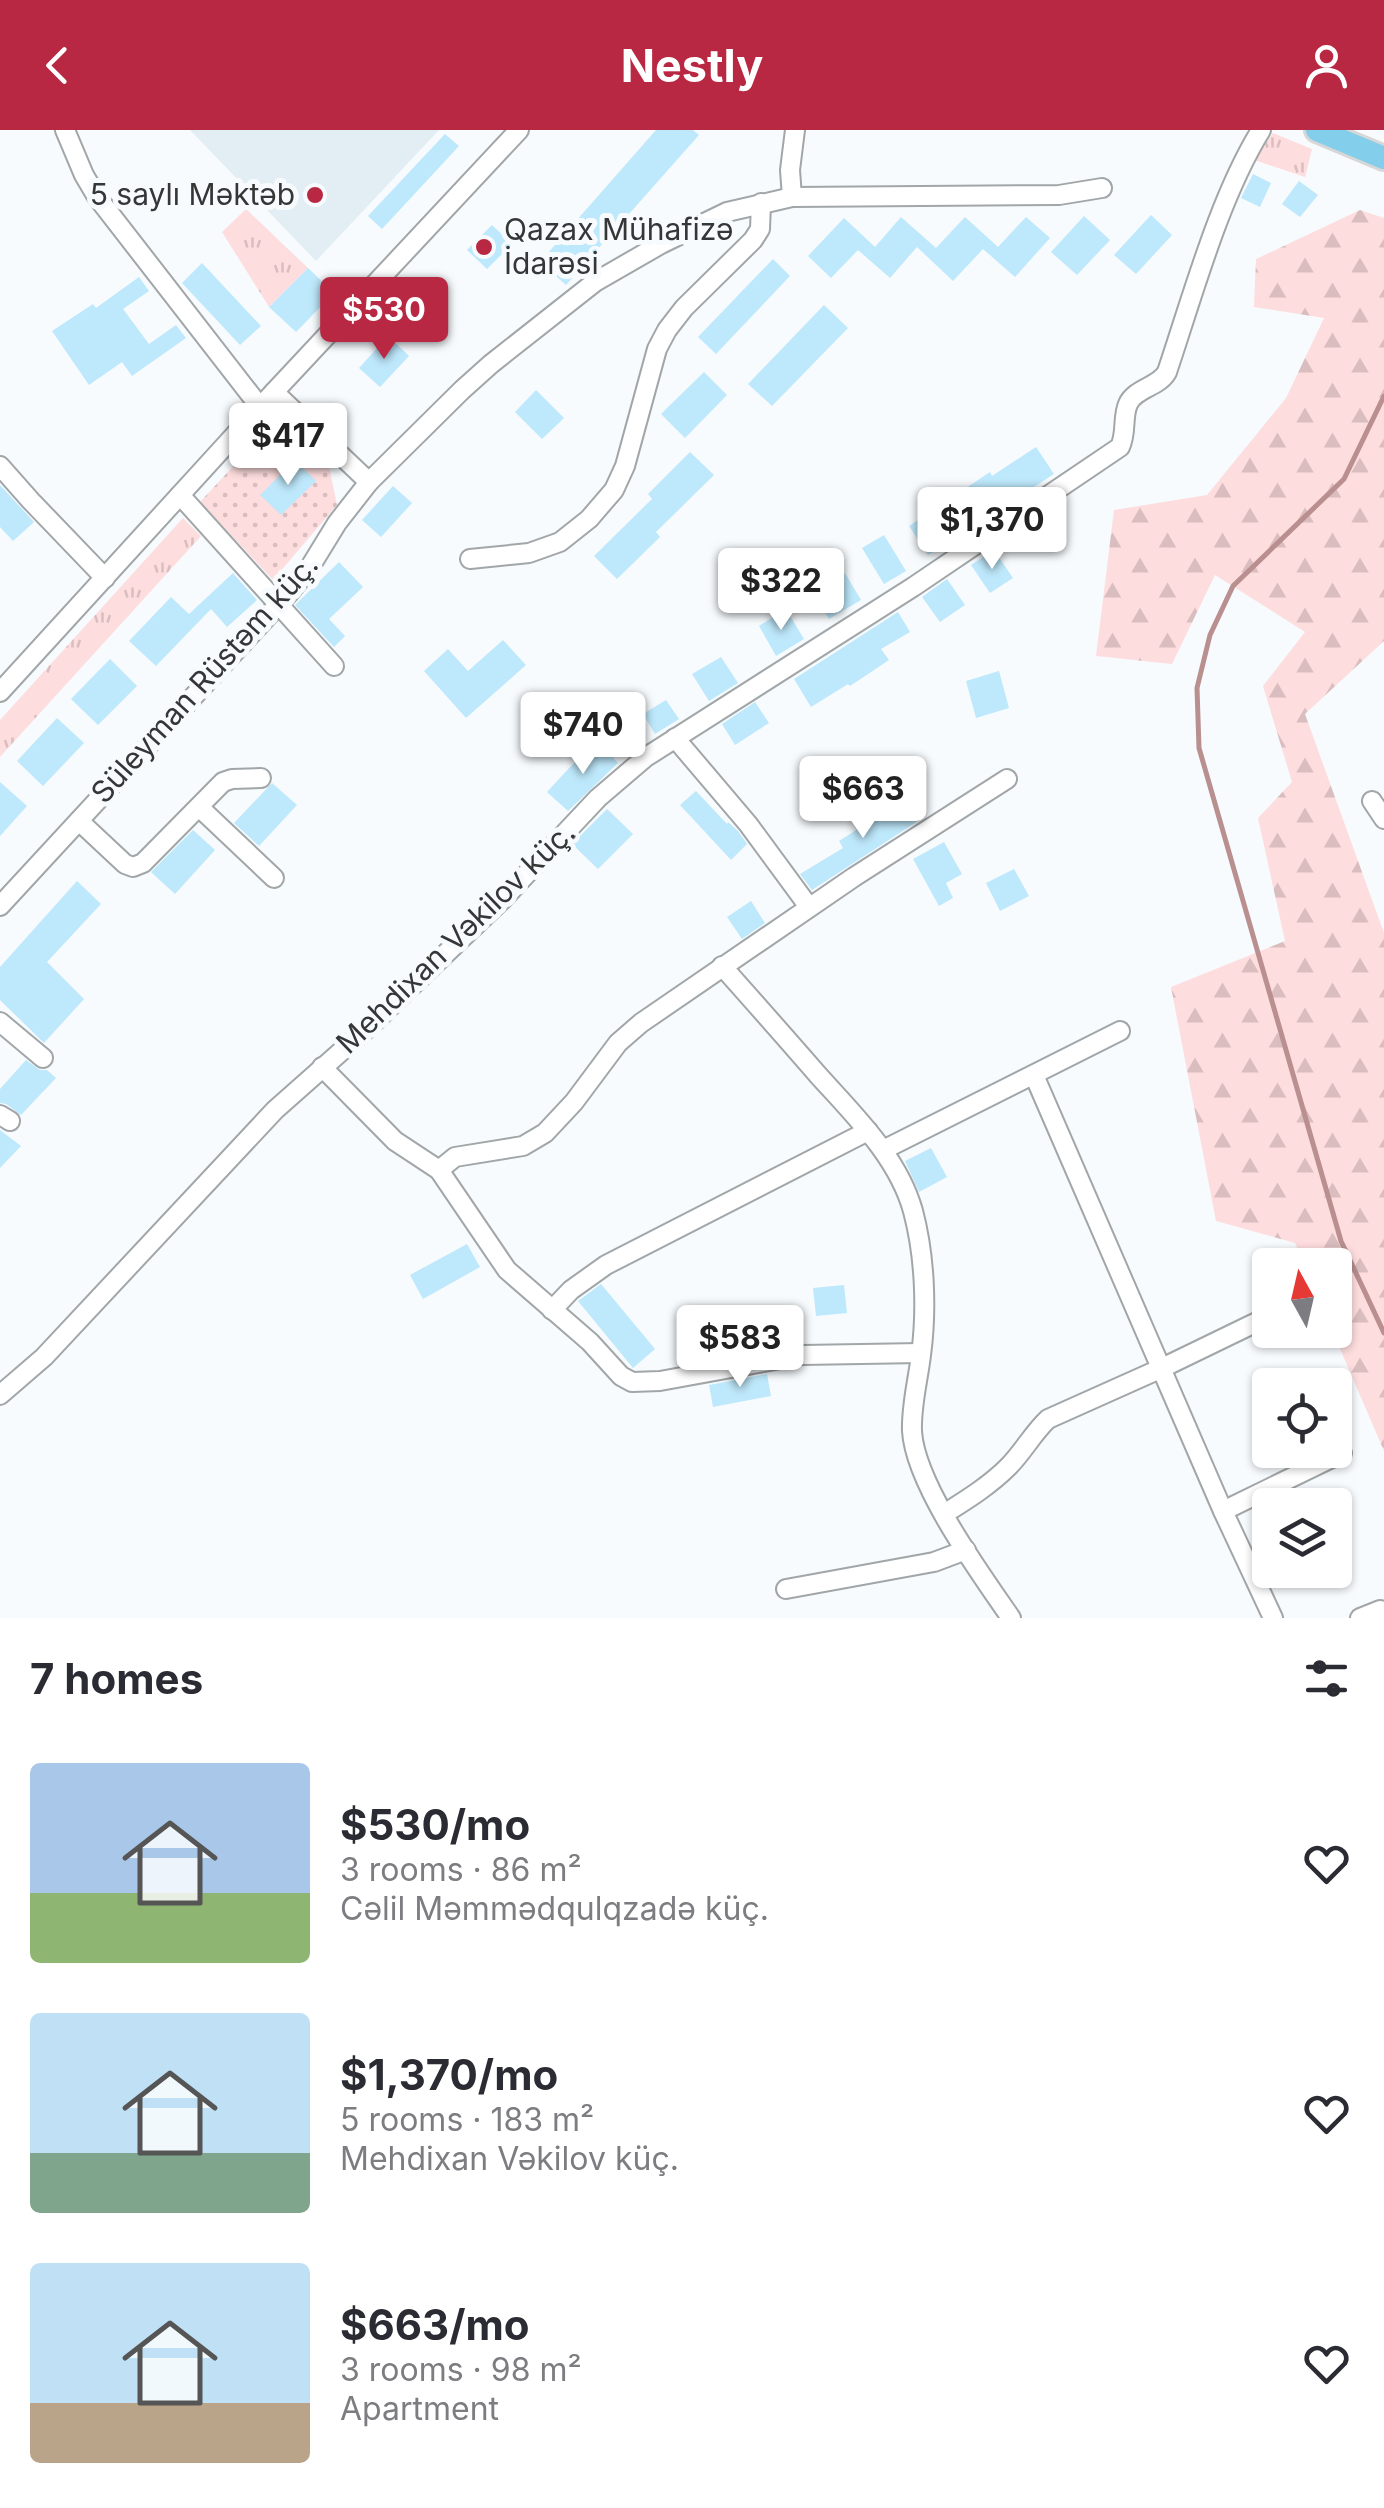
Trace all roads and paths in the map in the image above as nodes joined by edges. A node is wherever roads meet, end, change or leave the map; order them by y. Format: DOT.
graph roads {
  1 [pos="64,130"];
  2 [pos="519,130"];
  3 [pos="794,130"];
  4 [pos="1261,130"];
  5 [pos="1317,130"];
  6 [pos="1384,158"];
  7 [pos="1102,188"];
  8 [pos="792,197"];
  9 [pos="761,203"];
  10 [pos="274,392"];
  11 [pos="260,407"];
  12 [pos="0,466"];
  13 [pos="369,482"];
  14 [pos="180,496"];
  15 [pos="470,559"];
  16 [pos="105,578"];
  17 [pos="279,604"];
  18 [pos="334,666"];
  19 [pos="0,692"];
  20 [pos="675,738"];
  21 [pos="261,778"];
  22 [pos="1007,779"];
  23 [pos="1372,801"];
  24 [pos="198,808"];
  25 [pos="1384,819"];
  26 [pos="78,821"];
  27 [pos="274,878"];
  28 [pos="0,906"];
  29 [pos="808,908"];
  30 [pos="722,966"];
  31 [pos="0,1022"];
  32 [pos="1120,1032"];
  33 [pos="43,1058"];
  34 [pos="322,1067"];
  35 [pos="1034,1075"];
  36 [pos="868,1131"];
  37 [pos="883,1150"];
  38 [pos="439,1170"];
  39 [pos="552,1310"];
  40 [pos="1252,1324"];
  41 [pos="922,1353"];
  42 [pos="1162,1368"];
  43 [pos="0,1394"];
  44 [pos="1311,1468"];
  45 [pos="1223,1511"];
  46 [pos="944,1514"];
  47 [pos="966,1550"];
  48 [pos="786,1588"];
  49 [pos="1384,1611"];
  50 [pos="1011,1618"];
  51 [pos="1273,1618"];
  52 [pos="1360,1618"];
  1 -- 11 [label="street"];
  2 -- 10 [label="street"];
  3 -- 8 [label="street"];
  4 -- 20 [label="street, Mehdixan Vəkilov küç."];
  5 -- 6 [label="main road"];
  7 -- 8 [label="street, Süleyman Rüstəm küç."];
  8 -- 9 [label="street, Süleyman Rüstəm küç."];
  9 -- 13 [label="street, Süleyman Rüstəm küç."];
  9 -- 15 [label="street"];
  10 -- 11 [label="street"];
  10 -- 13 [label="street"];
  11 -- 14 [label="street"];
  12 -- 16 [label="street"];
  13 -- 17 [label="street, Süleyman Rüstəm küç."];
  14 -- 16 [label="street"];
  14 -- 17 [label="street"];
  16 -- 19 [label="street"];
  17 -- 18 [label="street"];
  17 -- 26 [label="street, Süleyman Rüstəm küç."];
  20 -- 29 [label="street"];
  20 -- 34 [label="street, Mehdixan Vəkilov küç."];
  21 -- 24 [label="street"];
  22 -- 29 [label="street"];
  23 -- 25 [label="street"];
  24 -- 26 [label="street"];
  24 -- 27 [label="street"];
  26 -- 28 [label="street, Süleyman Rüstəm küç."];
  29 -- 30 [label="street"];
  30 -- 36 [label="street"];
  30 -- 38 [label="street"];
  31 -- 33 [label="street"];
  32 -- 35 [label="street"];
  34 -- 38 [label="street"];
  34 -- 43 [label="street, Mehdixan Vəkilov küç."];
  35 -- 37 [label="street"];
  35 -- 42 [label="street"];
  36 -- 37 [label="street"];
  36 -- 39 [label="street"];
  37 -- 41 [label="street"];
  38 -- 39 [label="street"];
  39 -- 41 [label="street"];
  40 -- 42 [label="street"];
  41 -- 46 [label="street"];
  42 -- 45 [label="street"];
  42 -- 46 [label="street"];
  44 -- 45 [label="street"];
  45 -- 51 [label="street"];
  46 -- 47 [label="street"];
  47 -- 48 [label="street"];
  47 -- 50 [label="street"];
  49 -- 52 [label="street"];
}
